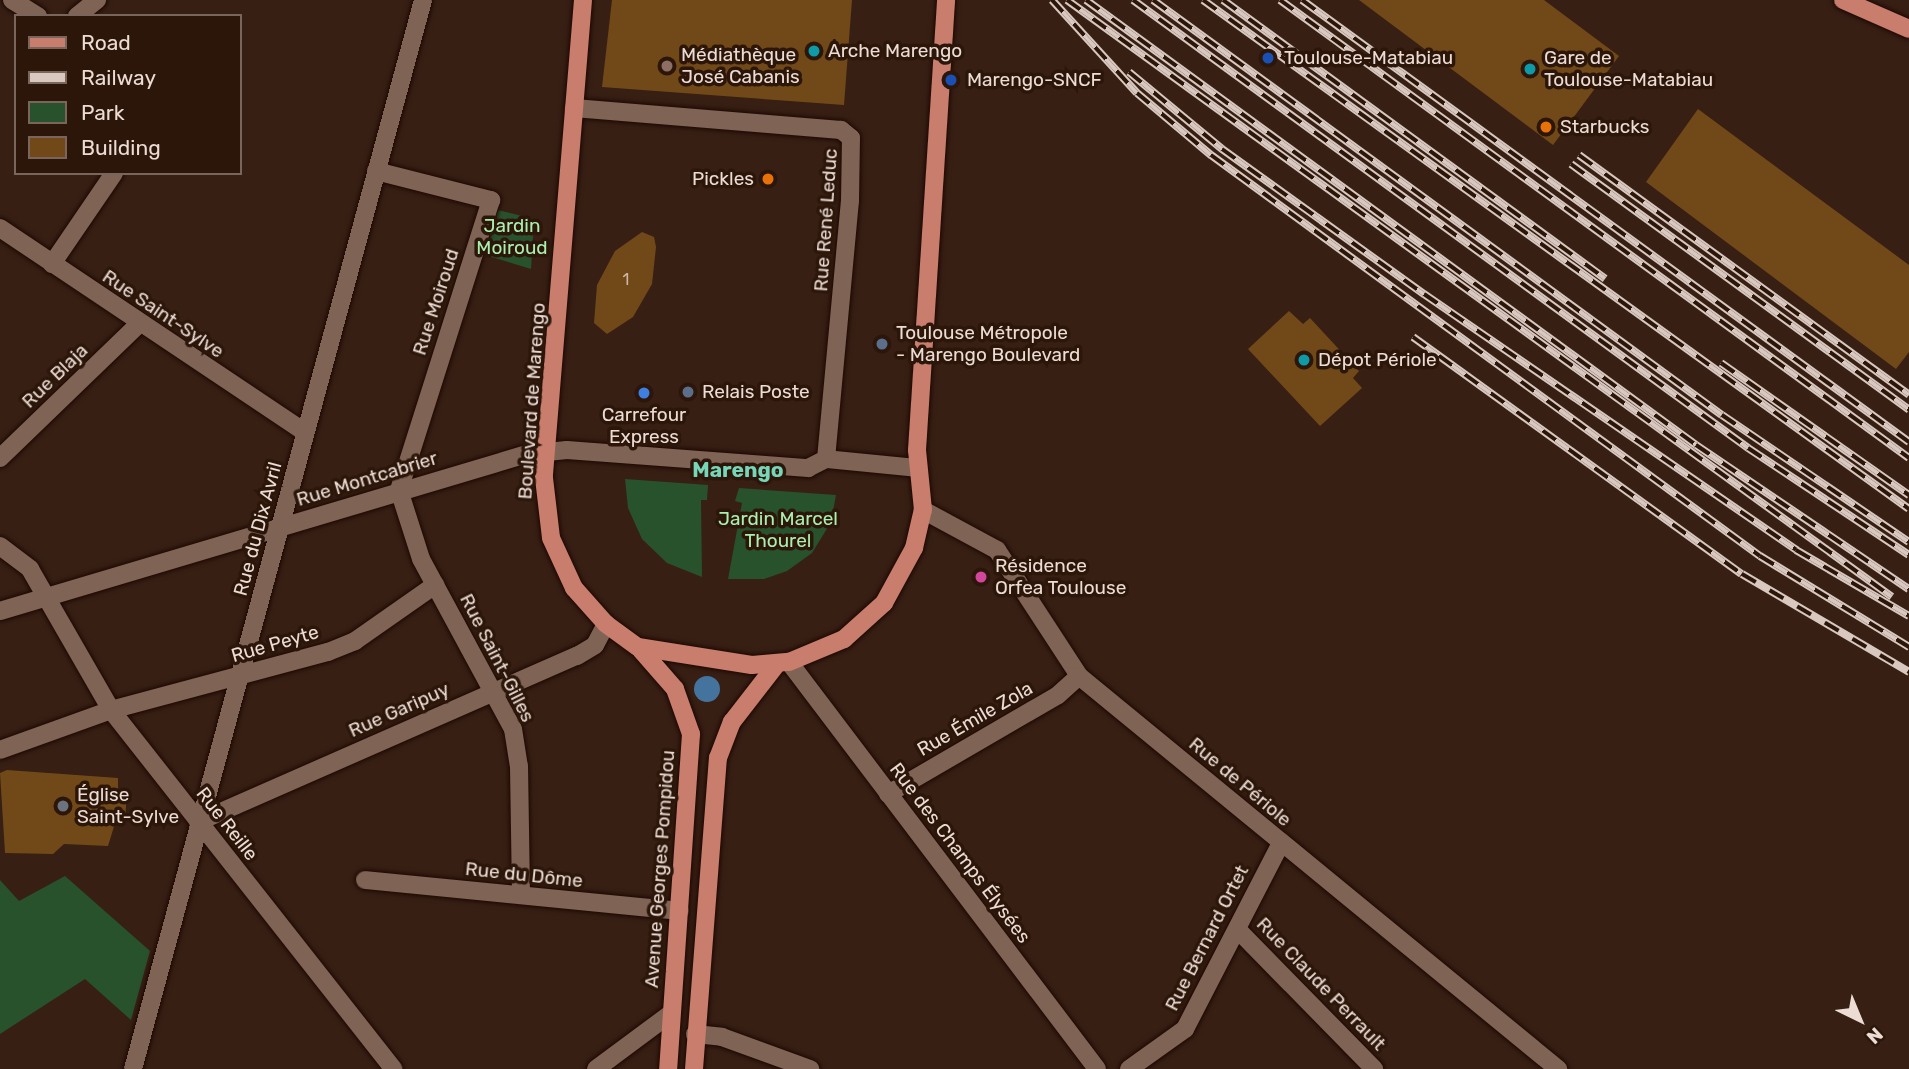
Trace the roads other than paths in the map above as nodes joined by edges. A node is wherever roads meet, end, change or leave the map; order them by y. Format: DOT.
graph roads {
  1 [pos="12,0"];
  2 [pos="97,0"];
  3 [pos="423,0"];
  4 [pos="583,0"];
  5 [pos="946,0"];
  6 [pos="1843,0"];
  7 [pos="35,14"];
  8 [pos="80,14"];
  9 [pos="1909,29"];
  10 [pos="574,108"];
  11 [pos="376,171"];
  12 [pos="113,175"];
  13 [pos="0,228"];
  14 [pos="52,264"];
  15 [pos="139,324"];
  16 [pos="305,432"];
  17 [pos="546,452"];
  18 [pos="0,458"];
  19 [pos="826,459"];
  20 [pos="918,468"];
  21 [pos="399,491"];
  22 [pos="923,510"];
  23 [pos="281,526"];
  24 [pos="0,546"];
  25 [pos="435,585"];
  26 [pos="45,594"];
  27 [pos="0,611"];
  28 [pos="606,624"];
  29 [pos="638,648"];
  30 [pos="782,664"];
  31 [pos="240,676"];
  32 [pos="1079,676"];
  33 [pos="494,691"];
  34 [pos="111,710"];
  35 [pos="0,750"];
  36 [pos="888,794"];
  37 [pos="198,822"];
  38 [pos="1281,844"];
  39 [pos="365,880"];
  40 [pos="520,895"];
  41 [pos="679,911"];
  42 [pos="1237,929"];
  43 [pos="670,1014"];
  44 [pos="695,1034"];
  45 [pos="132,1069"];
  46 [pos="393,1069"];
  47 [pos="596,1069"];
  48 [pos="667,1069"];
  49 [pos="694,1069"];
  50 [pos="810,1069"];
  51 [pos="1097,1069"];
  52 [pos="1129,1069"];
  53 [pos="1374,1069"];
  54 [pos="1558,1069"];
  1 -- 7 [label="street"];
  2 -- 8 [label="street"];
  3 -- 11 [label="street, Rue du Dix Avril"];
  4 -- 10 [label="main road, Boulevard de Marengo"];
  5 -- 20 [label="main road, Boulevard de Marengo"];
  6 -- 9 [label="main road"];
  10 -- 17 [label="main road, Boulevard de Marengo"];
  10 -- 19 [label="street, Rue René Leduc"];
  11 -- 16 [label="street, Rue du Dix Avril"];
  11 -- 21 [label="street, Rue Moiroud"];
  12 -- 14 [label="street"];
  13 -- 14 [label="street, Rue Saint-Sylve"];
  14 -- 15 [label="street, Rue Saint-Sylve"];
  15 -- 16 [label="street, Rue Saint-Sylve"];
  15 -- 18 [label="street, Rue Blaja"];
  16 -- 23 [label="street, Rue du Dix Avril"];
  17 -- 19 [label="street"];
  17 -- 21 [label="street, Rue Montcabrier"];
  17 -- 28 [label="main road, Boulevard de Marengo"];
  19 -- 20 [label="street"];
  20 -- 22 [label="main road, Boulevard de Marengo"];
  21 -- 23 [label="street, Rue Montcabrier"];
  21 -- 25 [label="street, Rue Saint-Gilles"];
  22 -- 30 [label="main road, Boulevard de Marengo"];
  22 -- 32 [label="street, Rue de Périole"];
  23 -- 26 [label="street, Rue Montcabrier"];
  23 -- 31 [label="street, Rue du Dix Avril"];
  24 -- 26 [label="street, Rue Reille"];
  25 -- 31 [label="street, Rue Peyte"];
  25 -- 33 [label="street, Rue Saint-Gilles"];
  26 -- 27 [label="street, Rue Montcabrier"];
  26 -- 34 [label="street, Rue Reille"];
  28 -- 29 [label="main road, Boulevard de Marengo"];
  28 -- 33 [label="street, Rue Garipuy"];
  29 -- 30 [label="main road, Boulevard de Marengo"];
  29 -- 41 [label="main road, Avenue Georges Pompidou"];
  30 -- 36 [label="street, Rue des Champs Élysées"];
  30 -- 44 [label="main road"];
  31 -- 34 [label="street, Rue Peyte"];
  31 -- 37 [label="street, Rue du Dix Avril"];
  32 -- 36 [label="street, Rue Émile Zola"];
  32 -- 38 [label="street, Rue de Périole"];
  33 -- 37 [label="street, Rue Garipuy"];
  33 -- 40 [label="street, Rue Saint-Gilles"];
  34 -- 35 [label="street, Rue Peyte"];
  34 -- 37 [label="street, Rue Reille"];
  36 -- 51 [label="street, Rue des Champs Élysées"];
  37 -- 45 [label="street, Rue du Dix Avril"];
  37 -- 46 [label="street, Rue Reille"];
  38 -- 42 [label="street, Rue Bernard Ortet"];
  38 -- 54 [label="street, Rue de Périole"];
  39 -- 40 [label="street, Rue du Dôme"];
  40 -- 41 [label="street, Rue du Dôme"];
  41 -- 43 [label="main road, Avenue Georges Pompidou"];
  42 -- 52 [label="street, Rue Bernard Ortet"];
  42 -- 53 [label="street, Rue Claude Perrault"];
  43 -- 47 [label="street"];
  43 -- 48 [label="main road, Avenue Georges Pompidou"];
  44 -- 49 [label="main road"];
  44 -- 50 [label="street"];
}
